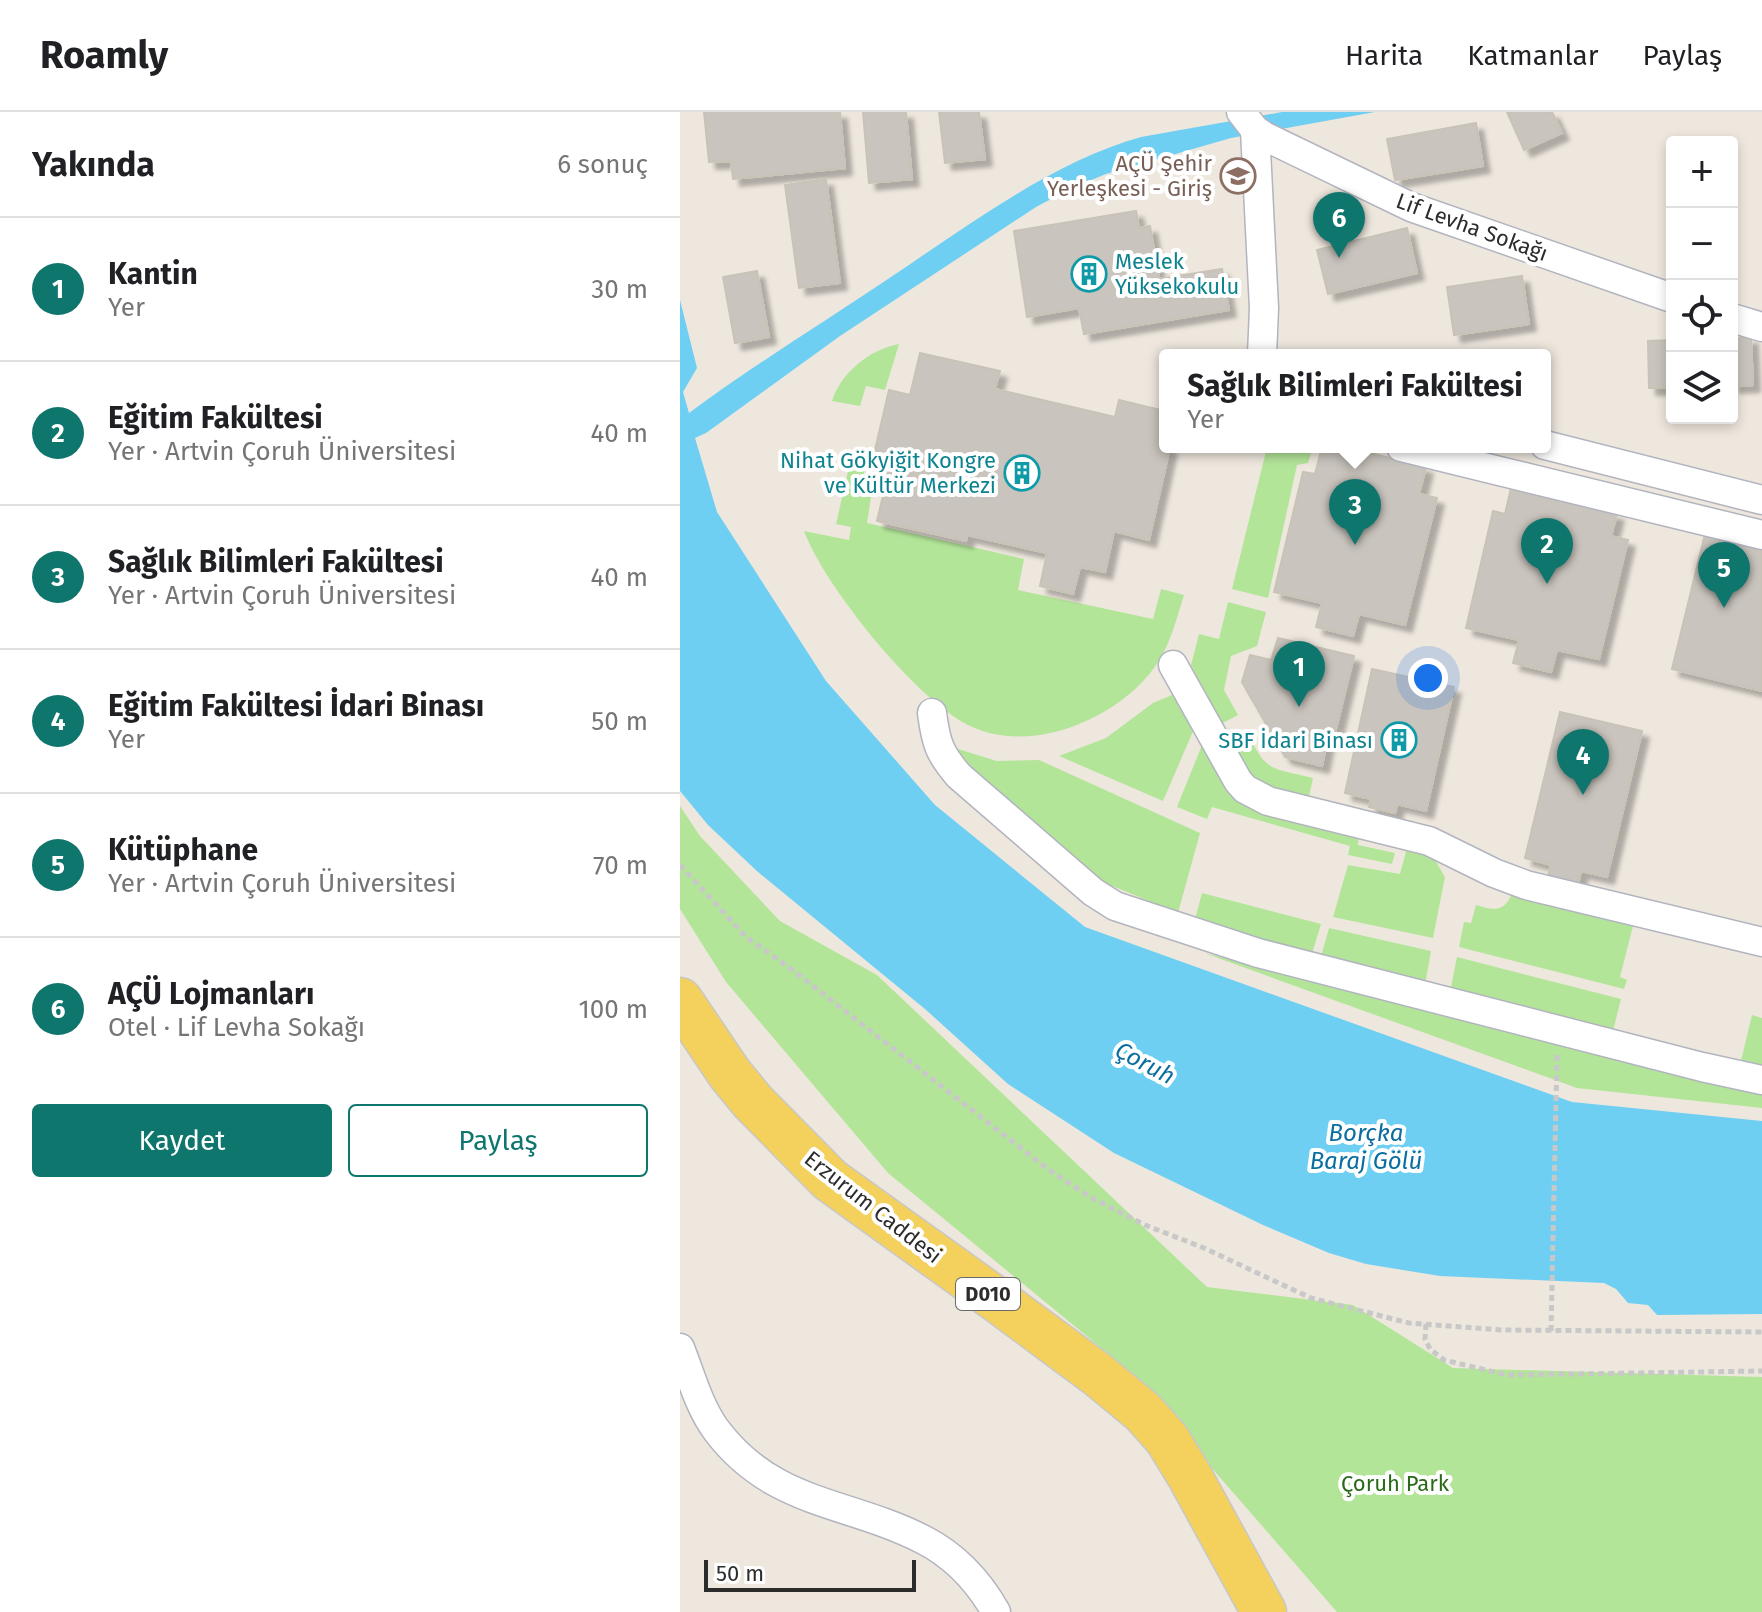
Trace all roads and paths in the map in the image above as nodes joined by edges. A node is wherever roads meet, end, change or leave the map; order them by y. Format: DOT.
graph roads {
  1 [pos="1245,117"];
  2 [pos="1666,296"];
  3 [pos="1738,320"];
  4 [pos="1762,327"];
  5 [pos="1262,349"];
  6 [pos="1551,447"];
  7 [pos="1426,453"];
  8 [pos="1762,500"];
  9 [pos="1762,535"];
  10 [pos="1173,665"];
  11 [pos="932,713"];
  12 [pos="680,865"];
  13 [pos="1762,942"];
  14 [pos="680,1000"];
  15 [pos="1762,1080"];
  16 [pos="1555,1081"];
  17 [pos="1426,1324"];
  18 [pos="1551,1331"];
  19 [pos="1762,1332"];
  20 [pos="680,1348"];
  21 [pos="1762,1371"];
  22 [pos="996,1612"];
  23 [pos="1264,1612"];
  1 -- 2 [label="street, Lif Levha Sokağı"];
  1 -- 5 [label="street"];
  3 -- 4 [label="street"];
  6 -- 8 [label="street"];
  7 -- 9 [label="street"];
  10 -- 13 [label="street"];
  11 -- 15 [label="street"];
  12 -- 17 [label="path"];
  14 -- 23 [label="main road, Erzurum Caddesi / D010"];
  16 -- 18 [label="path"];
  17 -- 18 [label="path"];
  17 -- 21 [label="path"];
  18 -- 19 [label="path"];
  20 -- 22 [label="street"];
}
